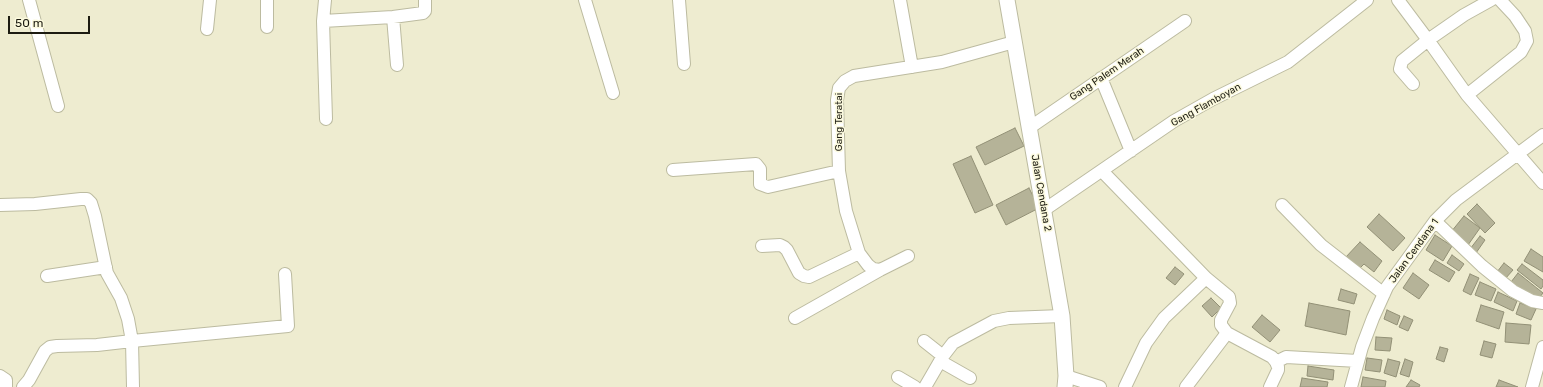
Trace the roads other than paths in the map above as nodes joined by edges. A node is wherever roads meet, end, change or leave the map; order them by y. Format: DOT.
graph roads {
  1 [pos="29,0"];
  2 [pos="210,0"];
  3 [pos="268,0"];
  4 [pos="325,0"];
  5 [pos="425,0"];
  6 [pos="585,0"];
  7 [pos="679,0"];
  8 [pos="900,0"];
  9 [pos="1007,0"];
  10 [pos="1368,0"];
  11 [pos="1398,0"];
  12 [pos="1491,0"];
  13 [pos="1500,0"];
  14 [pos="393,17"];
  15 [pos="323,21"];
  16 [pos="1185,21"];
  17 [pos="266,27"];
  18 [pos="207,29"];
  19 [pos="1428,40"];
  20 [pos="1014,42"];
  21 [pos="684,64"];
  22 [pos="397,65"];
  23 [pos="912,67"];
  24 [pos="1101,78"];
  25 [pos="1413,84"];
  26 [pos="613,93"];
  27 [pos="1467,95"];
  28 [pos="58,106"];
  29 [pos="326,119"];
  30 [pos="1028,128"];
  31 [pos="1543,135"];
  32 [pos="1131,151"];
  33 [pos="1518,153"];
  34 [pos="673,170"];
  35 [pos="839,171"];
  36 [pos="1102,171"];
  37 [pos="1543,183"];
  38 [pos="0,205"];
  39 [pos="1282,205"];
  40 [pos="1044,210"];
  41 [pos="1435,221"];
  42 [pos="762,246"];
  43 [pos="859,253"];
  44 [pos="908,256"];
  45 [pos="106,267"];
  46 [pos="880,270"];
  47 [pos="285,274"];
  48 [pos="47,276"];
  49 [pos="1206,278"];
  50 [pos="1384,294"];
  51 [pos="1543,303"];
  52 [pos="1062,316"];
  53 [pos="795,318"];
  54 [pos="1227,333"];
  55 [pos="132,341"];
  56 [pos="924,341"];
  57 [pos="1543,347"];
  58 [pos="942,358"];
  59 [pos="1358,361"];
  60 [pos="1276,362"];
  61 [pos="0,376"];
  62 [pos="898,377"];
  63 [pos="970,378"];
  64 [pos="1066,381"];
  65 [pos="6,387"];
  66 [pos="23,387"];
  67 [pos="133,387"];
  68 [pos="915,387"];
  69 [pos="925,387"];
  70 [pos="1100,387"];
  71 [pos="1125,387"];
  72 [pos="1186,387"];
  73 [pos="1270,387"];
  74 [pos="1351,387"];
  75 [pos="1532,387"];
  1 -- 28 [label="street"];
  2 -- 18 [label="street"];
  3 -- 17 [label="street"];
  4 -- 15 [label="street"];
  5 -- 14 [label="street"];
  6 -- 26 [label="street"];
  7 -- 21 [label="street"];
  8 -- 23 [label="street"];
  9 -- 20 [label="street, Jalan Cendana 2"];
  10 -- 32 [label="street, Gang Flamboyan"];
  11 -- 19 [label="street"];
  12 -- 19 [label="street"];
  13 -- 27 [label="street"];
  14 -- 15 [label="street"];
  14 -- 22 [label="street"];
  15 -- 29 [label="street"];
  16 -- 24 [label="street, Gang Palem Merah"];
  19 -- 25 [label="street"];
  19 -- 27 [label="street"];
  20 -- 23 [label="street, Gang Teratai"];
  20 -- 30 [label="street, Jalan Cendana 2"];
  23 -- 35 [label="street, Gang Teratai"];
  24 -- 30 [label="street, Gang Palem Merah"];
  24 -- 32 [label="street"];
  27 -- 33 [label="street"];
  30 -- 40 [label="street, Jalan Cendana 2"];
  31 -- 33 [label="street, Jalan Cendana 1"];
  32 -- 36 [label="street, Gang Flamboyan"];
  33 -- 37 [label="street"];
  33 -- 41 [label="street, Jalan Cendana 1"];
  34 -- 35 [label="street"];
  35 -- 43 [label="street, Gang Teratai"];
  36 -- 40 [label="street, Gang Flamboyan"];
  36 -- 49 [label="street"];
  38 -- 45 [label="street"];
  39 -- 50 [label="street"];
  40 -- 52 [label="street, Jalan Cendana 2"];
  41 -- 50 [label="street, Jalan Cendana 1"];
  41 -- 51 [label="street"];
  42 -- 43 [label="street"];
  43 -- 46 [label="street, Gang Teratai"];
  44 -- 46 [label="street"];
  45 -- 48 [label="street"];
  45 -- 55 [label="street"];
  46 -- 53 [label="street"];
  47 -- 55 [label="street"];
  49 -- 54 [label="street"];
  49 -- 71 [label="street"];
  50 -- 59 [label="street, Jalan Cendana 1"];
  52 -- 58 [label="street"];
  52 -- 64 [label="street, Jalan Cendana 2"];
  54 -- 60 [label="street"];
  54 -- 72 [label="street"];
  55 -- 66 [label="street"];
  55 -- 67 [label="street"];
  56 -- 58 [label="street"];
  57 -- 75 [label="street"];
  58 -- 63 [label="street"];
  58 -- 69 [label="street"];
  59 -- 60 [label="street"];
  59 -- 74 [label="street, Jalan Cendana 1"];
  60 -- 73 [label="street"];
  61 -- 65 [label="street"];
  62 -- 68 [label="street"];
  64 -- 70 [label="street"];
}
